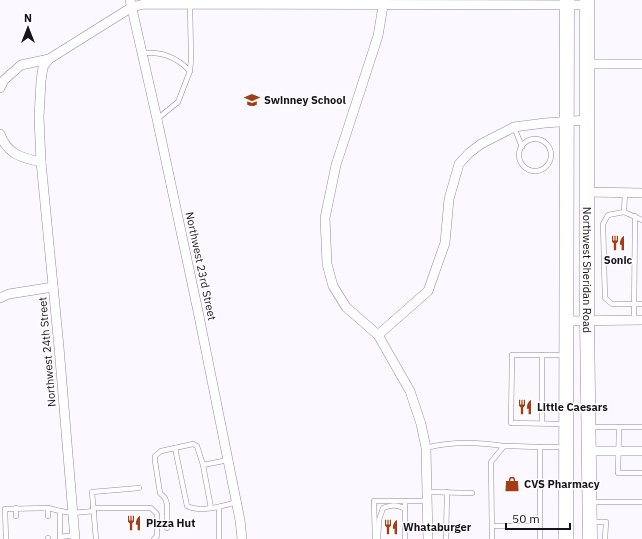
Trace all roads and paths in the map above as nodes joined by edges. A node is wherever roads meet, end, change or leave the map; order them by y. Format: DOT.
graph roads {
  1 [pos="221,1"];
  2 [pos="384,1"];
  3 [pos="567,2"];
  4 [pos="587,2"];
  5 [pos="131,3"];
  6 [pos="190,3"];
  7 [pos="142,53"];
  8 [pos="50,59"];
  9 [pos="587,64"];
  10 [pos="642,64"];
  11 [pos="190,70"];
  12 [pos="0,88"];
  13 [pos="157,119"];
  14 [pos="587,120"];
  15 [pos="566,121"];
  16 [pos="514,127"];
  17 [pos="0,134"];
  18 [pos="522,147"];
  19 [pos="41,162"];
  20 [pos="587,192"];
  21 [pos="625,193"];
  22 [pos="642,193"];
  23 [pos="624,212"];
  24 [pos="635,216"];
  25 [pos="642,220"];
  26 [pos="53,287"];
  27 [pos="0,298"];
  28 [pos="634,304"];
  29 [pos="642,304"];
  30 [pos="638,320"];
  31 [pos="565,321"];
  32 [pos="587,321"];
  33 [pos="378,335"];
  34 [pos="542,355"];
  35 [pos="565,355"];
  36 [pos="542,423"];
  37 [pos="565,424"];
  38 [pos="589,427"];
  39 [pos="619,427"];
  40 [pos="642,427"];
  41 [pos="504,446"];
  42 [pos="540,447"];
  43 [pos="566,447"];
  44 [pos="175,448"];
  45 [pos="426,448"];
  46 [pos="590,451"];
  47 [pos="619,451"];
  48 [pos="642,451"];
  49 [pos="228,460"];
  50 [pos="203,465"];
  51 [pos="642,473"];
  52 [pos="139,488"];
  53 [pos="447,492"];
  54 [pos="472,493"];
  55 [pos="428,497"];
  56 [pos="404,501"];
  57 [pos="237,502"];
  58 [pos="590,502"];
  59 [pos="642,502"];
  60 [pos="219,507"];
  61 [pos="16,508"];
  62 [pos="48,508"];
  63 [pos="211,508"];
  64 [pos="404,509"];
  65 [pos="93,510"];
  66 [pos="60,511"];
  67 [pos="73,513"];
  68 [pos="16,516"];
  69 [pos="48,516"];
  70 [pos="590,522"];
  71 [pos="492,526"];
  72 [pos="540,526"];
  73 [pos="167,528"];
  74 [pos="75,537"];
  75 [pos="605,537"];
  76 [pos="60,538"];
  77 [pos="6,539"];
  78 [pos="96,539"];
  79 [pos="154,539"];
  80 [pos="219,539"];
  81 [pos="242,539"];
  82 [pos="375,539"];
  83 [pos="378,539"];
  84 [pos="405,539"];
  85 [pos="428,539"];
  86 [pos="446,539"];
  87 [pos="492,539"];
  88 [pos="540,539"];
  89 [pos="566,539"];
  90 [pos="590,539"];
  91 [pos="609,539"];
  1 -- 2 [label="street"];
  1 -- 6 [label="street"];
  2 -- 3 [label="street"];
  2 -- 33 [label="street"];
  3 -- 4 [label="street"];
  3 -- 15 [label="main road, Northwest Sheridan Road"];
  4 -- 9 [label="main road, Northwest Sheridan Road"];
  5 -- 6 [label="street"];
  5 -- 7 [label="street, Northwest 23rd Street"];
  5 -- 8 [label="street"];
  6 -- 11 [label="lane"];
  7 -- 11 [label="lane"];
  7 -- 13 [label="street, Northwest 23rd Street"];
  8 -- 12 [label="street"];
  8 -- 19 [label="street, Northwest 24th Street"];
  9 -- 10 [label="street"];
  9 -- 14 [label="main road, Northwest Sheridan Road"];
  11 -- 13 [label="lane"];
  13 -- 49 [label="street, Northwest 23rd Street"];
  14 -- 15 [label="street"];
  14 -- 20 [label="main road, Northwest Sheridan Road"];
  15 -- 16 [label="street"];
  15 -- 31 [label="main road, Northwest Sheridan Road"];
  16 -- 18 [label="lane"];
  16 -- 33 [label="street"];
  17 -- 19 [label="street"];
  18 -- 18 [label="lane"];
  19 -- 26 [label="street, Northwest 24th Street"];
  20 -- 21 [label="street"];
  20 -- 32 [label="main road, Northwest Sheridan Road"];
  21 -- 22 [label="street"];
  21 -- 23 [label="lane"];
  23 -- 24 [label="lane"];
  23 -- 28 [label="lane"];
  24 -- 25 [label="lane"];
  24 -- 28 [label="lane"];
  26 -- 27 [label="street"];
  26 -- 67 [label="street, Northwest 24th Street"];
  28 -- 29 [label="lane"];
  28 -- 30 [label="lane"];
  30 -- 32 [label="street"];
  31 -- 32 [label="street"];
  31 -- 35 [label="main road, Northwest Sheridan Road"];
  32 -- 38 [label="main road, Northwest Sheridan Road"];
  33 -- 45 [label="street"];
  34 -- 35 [label="lane"];
  34 -- 36 [label="lane"];
  34 -- 36 [label="lane"];
  35 -- 37 [label="main road, Northwest Sheridan Road"];
  36 -- 37 [label="lane"];
  37 -- 43 [label="main road, Northwest Sheridan Road"];
  38 -- 39 [label="lane"];
  38 -- 46 [label="main road, Northwest Sheridan Road"];
  39 -- 40 [label="lane"];
  39 -- 47 [label="lane"];
  41 -- 42 [label="lane"];
  41 -- 45 [label="lane"];
  41 -- 71 [label="lane"];
  42 -- 43 [label="lane"];
  42 -- 72 [label="lane"];
  43 -- 89 [label="main road, Northwest Sheridan Road"];
  44 -- 50 [label="lane"];
  44 -- 63 [label="lane"];
  44 -- 73 [label="lane"];
  45 -- 55 [label="street"];
  46 -- 47 [label="street"];
  46 -- 58 [label="main road, Northwest Sheridan Road"];
  47 -- 48 [label="street"];
  47 -- 51 [label="lane"];
  49 -- 50 [label="lane"];
  49 -- 57 [label="street, Northwest 23rd Street"];
  50 -- 63 [label="lane"];
  52 -- 65 [label="lane"];
  53 -- 54 [label="lane"];
  53 -- 55 [label="lane"];
  53 -- 86 [label="lane"];
  55 -- 56 [label="lane"];
  55 -- 85 [label="street"];
  56 -- 64 [label="lane"];
  56 -- 82 [label="lane"];
  57 -- 60 [label="lane"];
  57 -- 81 [label="street, Northwest 23rd Street"];
  58 -- 59 [label="lane"];
  58 -- 70 [label="main road, Northwest Sheridan Road"];
  60 -- 63 [label="lane"];
  60 -- 80 [label="lane"];
  61 -- 62 [label="lane"];
  61 -- 68 [label="lane"];
  61 -- 77 [label="lane"];
  62 -- 66 [label="lane"];
  62 -- 69 [label="lane"];
  64 -- 83 [label="lane"];
  64 -- 84 [label="lane"];
  65 -- 67 [label="lane"];
  65 -- 78 [label="lane"];
  65 -- 79 [label="lane"];
  66 -- 67 [label="lane"];
  66 -- 76 [label="lane"];
  67 -- 74 [label="street, Northwest 24th Street"];
  70 -- 75 [label="lane"];
  70 -- 90 [label="main road, Northwest Sheridan Road"];
  71 -- 72 [label="lane"];
  71 -- 87 [label="lane"];
  72 -- 88 [label="lane"];
  74 -- 76 [label="lane"];
  75 -- 91 [label="lane"];
}
